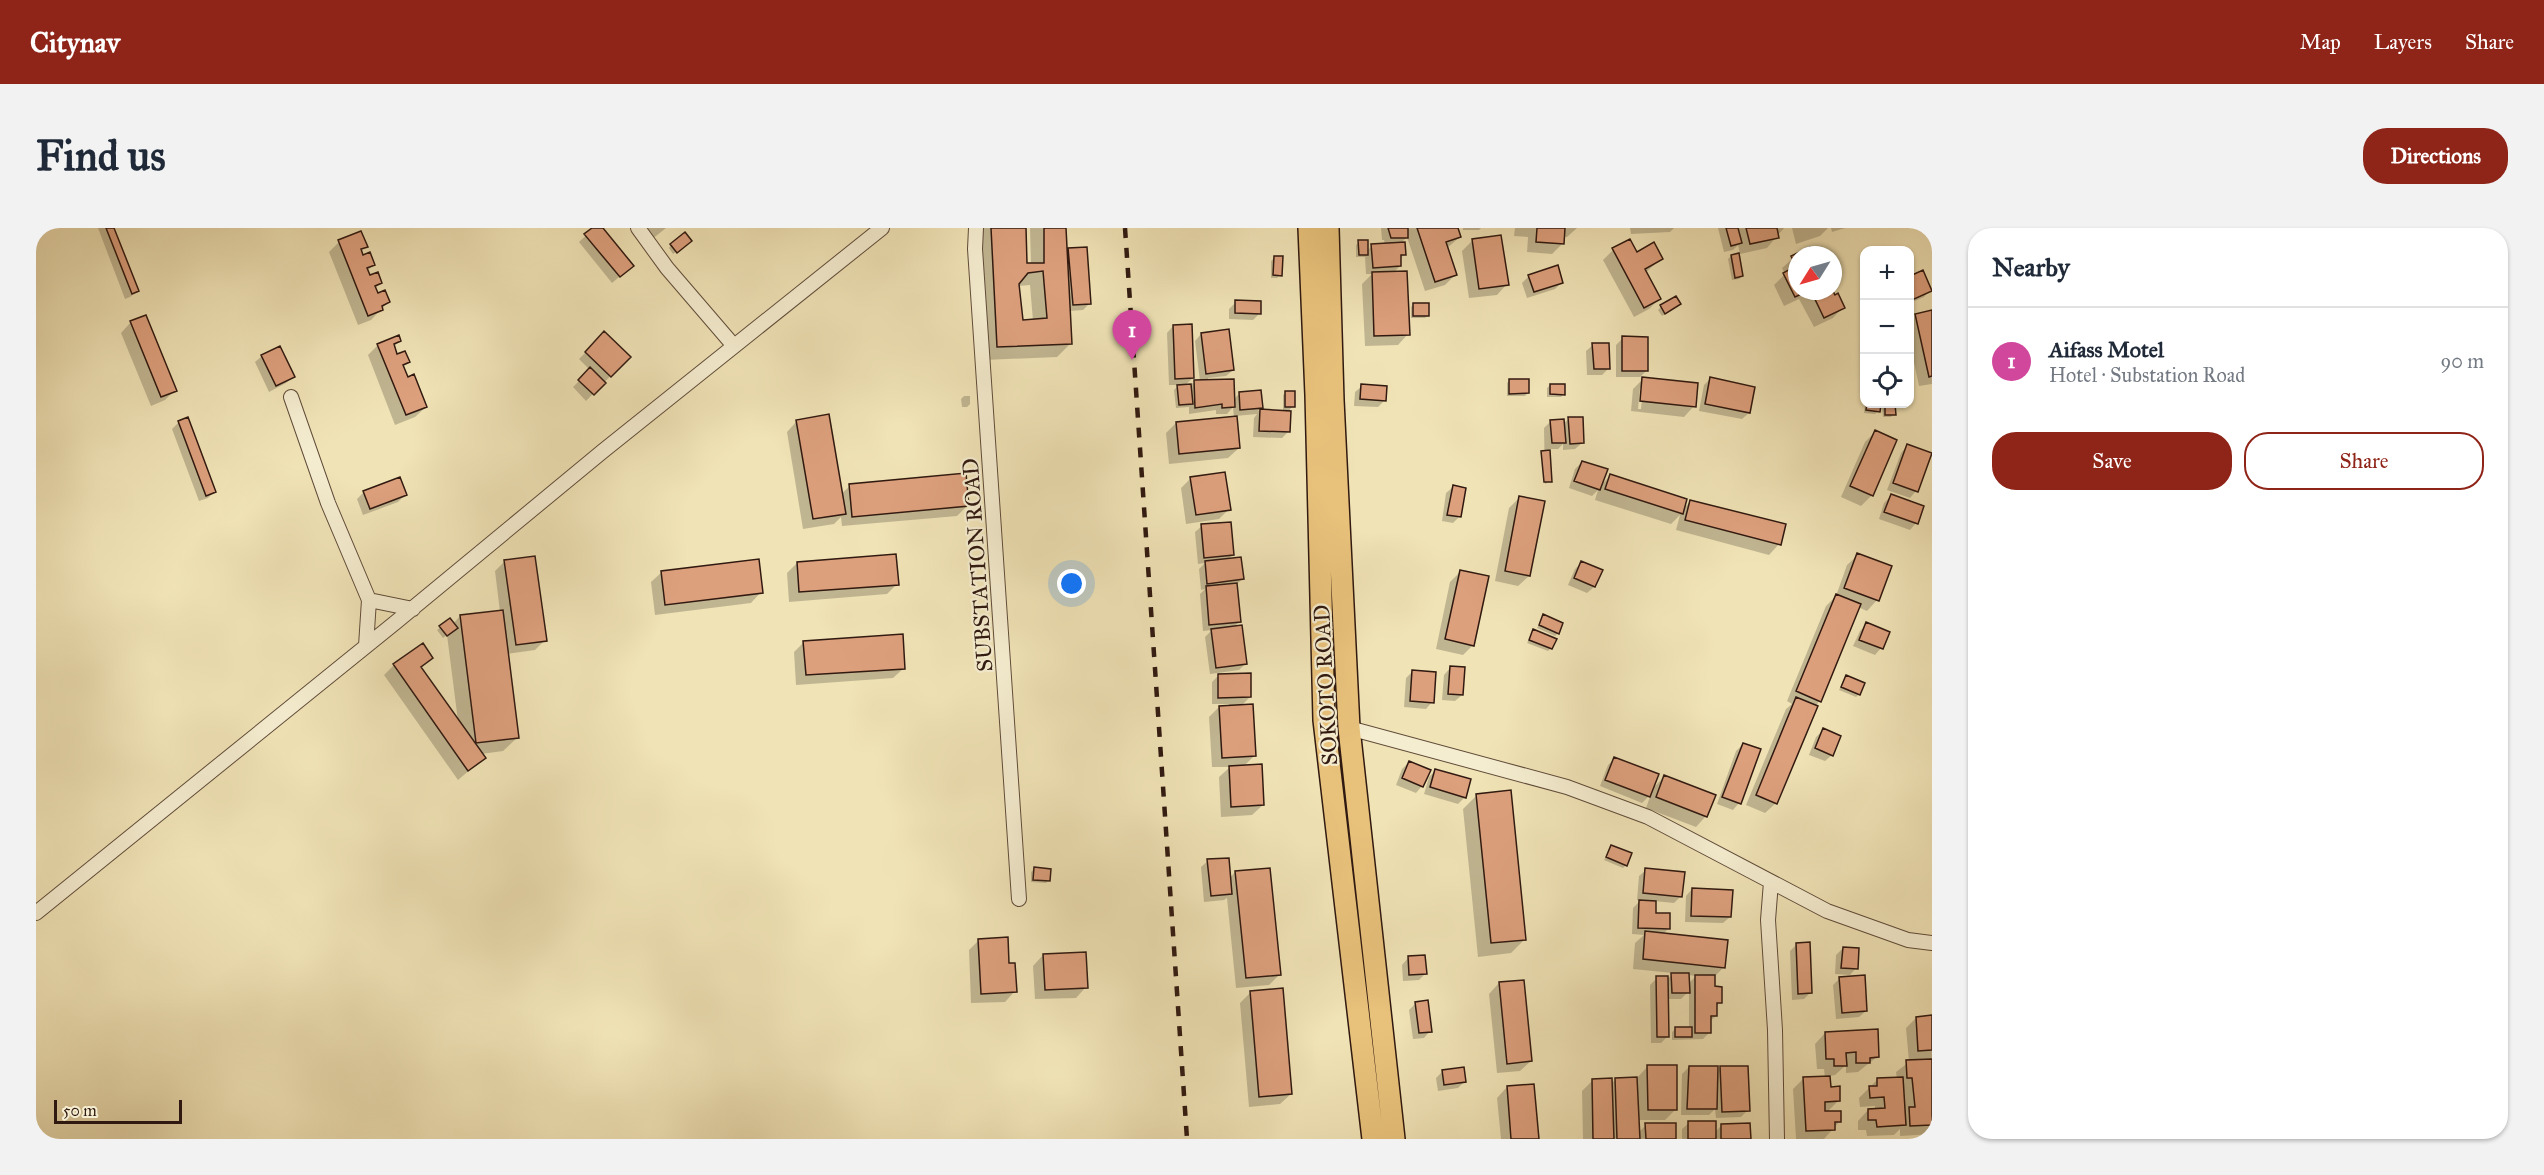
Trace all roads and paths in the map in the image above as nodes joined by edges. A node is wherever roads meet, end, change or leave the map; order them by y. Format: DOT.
graph roads {
  1 [pos="638,228"];
  2 [pos="882,228"];
  3 [pos="976,228"];
  4 [pos="1309,228"];
  5 [pos="1328,228"];
  6 [pos="734,346"];
  7 [pos="291,398"];
  8 [pos="369,600"];
  9 [pos="413,609"];
  10 [pos="366,646"];
  11 [pos="1349,728"];
  12 [pos="1771,882"];
  13 [pos="1019,899"];
  14 [pos="36,913"];
  15 [pos="1932,943"];
  16 [pos="1373,1139"];
  17 [pos="1394,1139"];
  18 [pos="1777,1139"];
  1 -- 6 [label="street"];
  2 -- 6 [label="street"];
  3 -- 13 [label="street, SUBSTATION ROAD"];
  4 -- 16 [label="main road, SOKOTO ROAD"];
  5 -- 11 [label="main road, SOKOTO ROAD"];
  6 -- 9 [label="street"];
  7 -- 8 [label="street"];
  8 -- 9 [label="street"];
  8 -- 10 [label="street"];
  9 -- 10 [label="street"];
  10 -- 14 [label="street"];
  11 -- 12 [label="street"];
  11 -- 17 [label="main road, SOKOTO ROAD"];
  12 -- 15 [label="street"];
  12 -- 18 [label="street"];
}
